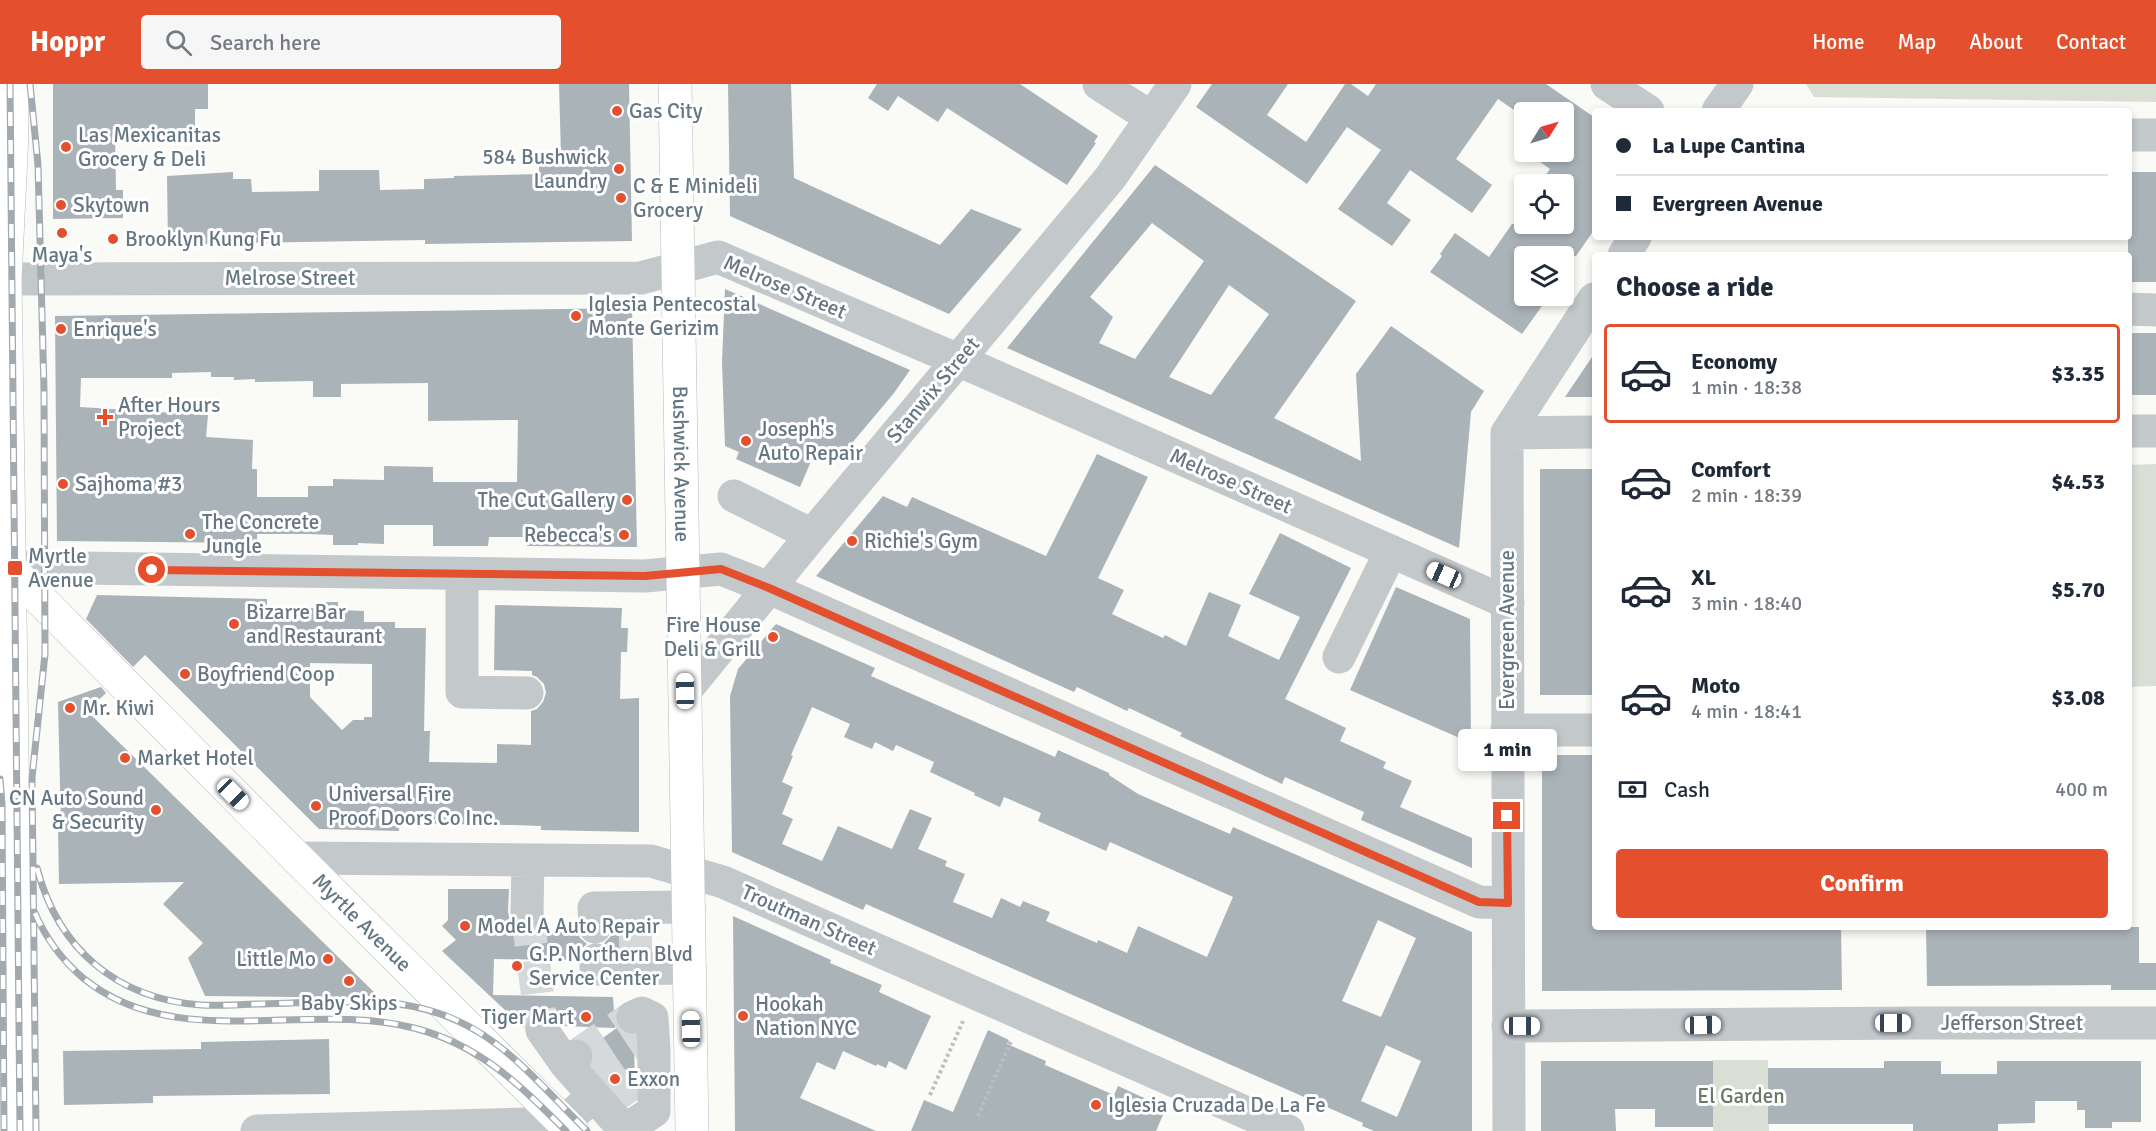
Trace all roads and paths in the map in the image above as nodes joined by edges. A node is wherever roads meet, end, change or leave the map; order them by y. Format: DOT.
graph roads {
  1 [pos="675,84"];
  2 [pos="1099,84"];
  3 [pos="1175,84"];
  4 [pos="1607,84"];
  5 [pos="1737,84"];
  6 [pos="8,89"];
  7 [pos="1643,108"];
  8 [pos="1720,108"];
  9 [pos="1152,118"];
  10 [pos="2132,135"];
  11 [pos="2156,135"];
  12 [pos="679,267"];
  13 [pos="5,279"];
  14 [pos="1592,302"];
  15 [pos="2132,309"];
  16 [pos="2156,310"];
  17 [pos="958,360"];
  18 [pos="2132,431"];
  19 [pos="2156,431"];
  20 [pos="1592,432"];
  21 [pos="1507,433"];
  22 [pos="734,496"];
  23 [pos="812,535"];
  24 [pos="1391,551"];
  25 [pos="4,563"];
  26 [pos="684,572"];
  27 [pos="462,574"];
  28 [pos="769,588"];
  29 [pos="1508,603"];
  30 [pos="1339,657"];
  31 [pos="685,691"];
  32 [pos="526,693"];
  33 [pos="1507,730"];
  34 [pos="1592,730"];
  35 [pos="6,773"];
  36 [pos="297,858"];
  37 [pos="528,861"];
  38 [pos="594,861"];
  39 [pos="688,872"];
  40 [pos="1508,903"];
  41 [pos="689,907"];
  42 [pos="527,912"];
  43 [pos="620,964"];
  44 [pos="690,968"];
  45 [pos="8,1010"];
  46 [pos="966,1013"];
  47 [pos="2156,1023"];
  48 [pos="1508,1026"];
  49 [pos="542,1030"];
  50 [pos="1014,1034"];
  51 [pos="691,1049"];
  52 [pos="619,1083"];
  53 [pos="930,1095"];
  54 [pos="978,1116"];
  55 [pos="558,1118"];
  56 [pos="692,1121"];
  57 [pos="21,1131"];
  58 [pos="257,1131"];
  59 [pos="1288,1131"];
  60 [pos="1509,1131"];
  1 -- 12 [label="main road, Bushwick Avenue"];
  2 -- 9 [label="street"];
  3 -- 9 [label="street, Stanwix Street"];
  4 -- 7 [label="street"];
  5 -- 8 [label="street"];
  6 -- 13 [label="main road"];
  9 -- 17 [label="street, Stanwix Street"];
  10 -- 11 [label="street"];
  12 -- 13 [label="street, Melrose Street"];
  12 -- 17 [label="street, Melrose Street"];
  12 -- 26 [label="main road, Bushwick Avenue"];
  13 -- 25 [label="main road"];
  14 -- 21 [label="street"];
  15 -- 16 [label="street"];
  17 -- 23 [label="street, Stanwix Street"];
  17 -- 24 [label="street, Melrose Street"];
  18 -- 19 [label="street"];
  20 -- 21 [label="street"];
  21 -- 29 [label="street, Evergreen Avenue"];
  22 -- 23 [label="street"];
  23 -- 28 [label="street, Stanwix Street"];
  24 -- 29 [label="street, Melrose Street"];
  24 -- 30 [label="street"];
  25 -- 27 [label="street"];
  25 -- 35 [label="main road"];
  25 -- 36 [label="main road, Myrtle Avenue"];
  26 -- 27 [label="street"];
  26 -- 28 [label="street"];
  26 -- 31 [label="main road, Bushwick Avenue"];
  27 -- 32 [label="street"];
  28 -- 31 [label="street, Stanwix Street"];
  28 -- 40 [label="street"];
  29 -- 33 [label="street, Evergreen Avenue"];
  31 -- 39 [label="main road, Bushwick Avenue"];
  33 -- 34 [label="street"];
  33 -- 40 [label="street, Evergreen Avenue"];
  35 -- 45 [label="main road"];
  36 -- 37 [label="street, Troutman Street"];
  36 -- 55 [label="main road, Myrtle Avenue"];
  37 -- 38 [label="street, Troutman Street"];
  37 -- 42 [label="street"];
  38 -- 39 [label="street, Troutman Street"];
  38 -- 41 [label="street"];
  39 -- 41 [label="main road, Bushwick Avenue"];
  39 -- 59 [label="street, Troutman Street"];
  40 -- 48 [label="street, Evergreen Avenue"];
  41 -- 44 [label="main road, Bushwick Avenue"];
  43 -- 44 [label="street"];
  44 -- 51 [label="main road, Bushwick Avenue"];
  45 -- 57 [label="main road"];
  46 -- 53 [label="path"];
  47 -- 48 [label="street, Jefferson Street"];
  48 -- 60 [label="street, Evergreen Avenue"];
  49 -- 52 [label="street"];
  50 -- 54 [label="path"];
  51 -- 52 [label="street"];
  51 -- 56 [label="main road, Bushwick Avenue"];
  52 -- 55 [label="street"];
  52 -- 56 [label="street"];
  55 -- 58 [label="street"];
}
